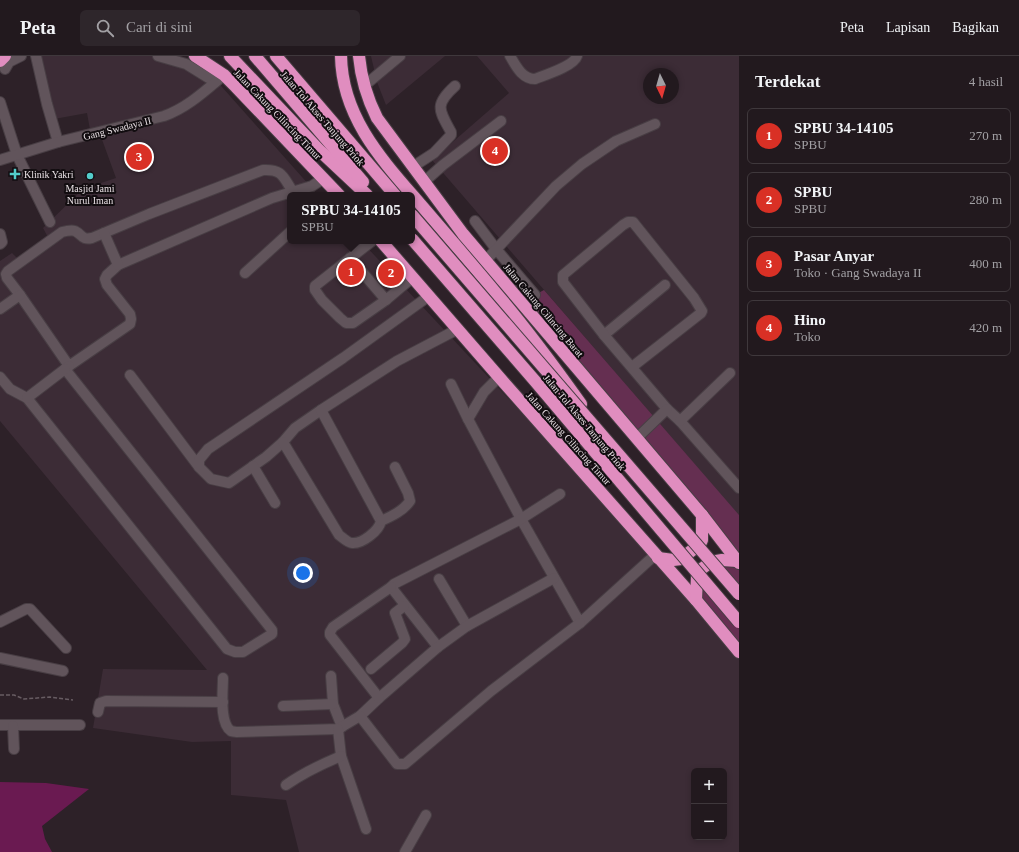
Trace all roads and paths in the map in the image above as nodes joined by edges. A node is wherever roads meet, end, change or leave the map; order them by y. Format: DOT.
graph roads {
  1 [pos="5,56"];
  2 [pos="21,56"];
  3 [pos="36,56"];
  4 [pos="158,56"];
  5 [pos="230,56"];
  6 [pos="254,56"];
  7 [pos="276,56"];
  8 [pos="341,56"];
  9 [pos="400,56"];
  10 [pos="510,56"];
  11 [pos="577,56"];
  12 [pos="196,57"];
  13 [pos="361,58"];
  14 [pos="2,65"];
  15 [pos="219,78"];
  16 [pos="364,86"];
  17 [pos="455,86"];
  18 [pos="0,102"];
  19 [pos="501,121"];
  20 [pos="655,124"];
  21 [pos="58,142"];
  22 [pos="17,155"];
  23 [pos="0,160"];
  24 [pos="414,166"];
  25 [pos="324,178"];
  26 [pos="425,181"];
  27 [pos="293,192"];
  28 [pos="333,192"];
  29 [pos="364,192"];
  30 [pos="371,192"];
  31 [pos="392,192"];
  32 [pos="410,192"];
  33 [pos="287,194"];
  34 [pos="415,198"];
  35 [pos="415,219"];
  36 [pos="475,221"];
  37 [pos="50,222"];
  38 [pos="104,233"];
  39 [pos="287,235"];
  40 [pos="415,242"];
  41 [pos="368,244"];
  42 [pos="384,244"];
  43 [pos="496,249"];
  44 [pos="350,258"];
  45 [pos="486,260"];
  46 [pos="118,265"];
  47 [pos="245,273"];
  48 [pos="412,278"];
  49 [pos="665,285"];
  50 [pos="535,294"];
  51 [pos="20,295"];
  52 [pos="429,296"];
  53 [pos="386,300"];
  54 [pos="0,309"];
  55 [pos="458,329"];
  56 [pos="604,335"];
  57 [pos="632,367"];
  58 [pos="67,368"];
  59 [pos="730,373"];
  60 [pos="130,375"];
  61 [pos="0,377"];
  62 [pos="499,377"];
  63 [pos="451,384"];
  64 [pos="27,398"];
  65 [pos="667,409"];
  66 [pos="321,410"];
  67 [pos="468,419"];
  68 [pos="680,421"];
  69 [pos="601,436"];
  70 [pos="637,438"];
  71 [pos="283,442"];
  72 [pos="253,466"];
  73 [pos="199,467"];
  74 [pos="395,467"];
  75 [pos="739,488"];
  76 [pos="560,494"];
  77 [pos="275,503"];
  78 [pos="702,515"];
  79 [pos="521,518"];
  80 [pos="381,521"];
  81 [pos="657,557"];
  82 [pos="738,562"];
  83 [pos="554,578"];
  84 [pos="439,579"];
  85 [pos="391,587"];
  86 [pos="739,594"];
  87 [pos="696,600"];
  88 [pos="404,606"];
  89 [pos="0,622"];
  90 [pos="739,622"];
  91 [pos="580,623"];
  92 [pos="467,626"];
  93 [pos="438,647"];
  94 [pos="66,648"];
  95 [pos="739,652"];
  96 [pos="0,658"];
  97 [pos="371,669"];
  98 [pos="63,671"];
  99 [pos="331,676"];
  100 [pos="223,678"];
  101 [pos="0,695"];
  102 [pos="379,698"];
  103 [pos="73,700"];
  104 [pos="223,702"];
  105 [pos="333,704"];
  106 [pos="283,706"];
  107 [pos="98,712"];
  108 [pos="360,716"];
  109 [pos="0,725"];
  110 [pos="80,725"];
  111 [pos="13,726"];
  112 [pos="340,728"];
  113 [pos="14,749"];
  114 [pos="341,756"];
  115 [pos="286,785"];
  116 [pos="426,815"];
  117 [pos="366,829"];
  118 [pos="404,852"];
  1 -- 14 [label="highway"];
  2 -- 14 [label="street"];
  3 -- 21 [label="street"];
  4 -- 15 [label="street"];
  5 -- 29 [label="highway"];
  6 -- 30 [label="highway, Jalan Tol Akses Tanjung Priok"];
  7 -- 31 [label="highway, Jalan Tol Akses Tanjung Priok"];
  8 -- 32 [label="highway, bridge"];
  9 -- 16 [label="street"];
  10 -- 11 [label="street"];
  12 -- 15 [label="highway, Jalan Cakung Cilincing Timur"];
  13 -- 16 [label="highway, Jalan Cakung Cilincing Barat"];
  15 -- 21 [label="street, Gang Swadaya II"];
  15 -- 25 [label="highway, Jalan Cakung Cilincing Timur"];
  16 -- 24 [label="highway, Jalan Cakung Cilincing Barat"];
  17 -- 24 [label="street"];
  18 -- 22 [label="street"];
  19 -- 26 [label="street"];
  20 -- 43 [label="street"];
  21 -- 22 [label="street, Gang Swadaya II"];
  22 -- 23 [label="street, Gang Swadaya II"];
  22 -- 37 [label="street"];
  24 -- 26 [label="highway, Jalan Cakung Cilincing Barat"];
  25 -- 27 [label="street"];
  25 -- 28 [label="highway, Jalan Cakung Cilincing Timur"];
  26 -- 45 [label="highway, Jalan Cakung Cilincing Barat"];
  27 -- 38 [label="street"];
  33 -- 46 [label="street"];
  34 -- 69 [label="highway, bridge"];
  35 -- 69 [label="highway, Jalan Tol Akses Tanjung Priok, bridge"];
  36 -- 43 [label="street"];
  38 -- 46 [label="street"];
  38 -- 51 [label="street"];
  39 -- 47 [label="street"];
  40 -- 90 [label="highway, Jalan Tol Akses Tanjung Priok, bridge"];
  41 -- 44 [label="street"];
  42 -- 48 [label="highway, Jalan Cakung Cilincing Timur"];
  43 -- 45 [label="street"];
  43 -- 50 [label="street"];
  44 -- 53 [label="street"];
  44 -- 53 [label="street"];
  45 -- 70 [label="highway, Jalan Cakung Cilincing Barat"];
  46 -- 58 [label="street"];
  48 -- 52 [label="highway, Jalan Cakung Cilincing Timur"];
  48 -- 53 [label="street"];
  49 -- 56 [label="street"];
  51 -- 54 [label="street"];
  51 -- 58 [label="street"];
  52 -- 55 [label="highway, Jalan Cakung Cilincing Timur"];
  52 -- 73 [label="street"];
  55 -- 62 [label="highway, Jalan Cakung Cilincing Timur"];
  55 -- 66 [label="street"];
  56 -- 57 [label="street"];
  56 -- 57 [label="street"];
  57 -- 65 [label="street"];
  58 -- 64 [label="street"];
  58 -- 64 [label="street"];
  59 -- 68 [label="street"];
  60 -- 73 [label="street"];
  61 -- 64 [label="street"];
  62 -- 67 [label="street"];
  62 -- 81 [label="highway, Jalan Cakung Cilincing Timur"];
  63 -- 67 [label="street"];
  65 -- 68 [label="street"];
  65 -- 70 [label="street"];
  66 -- 71 [label="street"];
  66 -- 80 [label="street"];
  67 -- 79 [label="street"];
  68 -- 75 [label="street"];
  69 -- 86 [label="highway, Jalan Tol Akses Tanjung Priok, bridge"];
  70 -- 78 [label="highway, Jalan Cakung Cilincing Barat"];
  71 -- 72 [label="street"];
  71 -- 80 [label="street"];
  72 -- 73 [label="street"];
  72 -- 77 [label="street"];
  74 -- 80 [label="street"];
  76 -- 79 [label="street"];
  78 -- 81 [label="highway"];
  78 -- 82 [label="highway, Jalan Cakung Cilincing Barat"];
  79 -- 83 [label="street"];
  79 -- 85 [label="street"];
  81 -- 87 [label="highway, Jalan Cakung Cilincing Timur"];
  81 -- 91 [label="street"];
  82 -- 87 [label="highway"];
  83 -- 91 [label="street"];
  83 -- 92 [label="street"];
  84 -- 92 [label="street"];
  85 -- 88 [label="street"];
  85 -- 102 [label="street"];
  87 -- 95 [label="highway, Jalan Cakung Cilincing Timur"];
  88 -- 93 [label="street"];
  88 -- 97 [label="street"];
  89 -- 94 [label="street"];
  91 -- 108 [label="street"];
  92 -- 93 [label="street"];
  93 -- 102 [label="street"];
  96 -- 98 [label="street"];
  99 -- 105 [label="street"];
  100 -- 104 [label="street"];
  101 -- 103 [label="path"];
  102 -- 108 [label="street"];
  104 -- 107 [label="street"];
  104 -- 112 [label="street"];
  105 -- 106 [label="street"];
  105 -- 112 [label="street"];
  108 -- 112 [label="street"];
  109 -- 111 [label="street"];
  110 -- 111 [label="street"];
  111 -- 113 [label="street"];
  112 -- 114 [label="street"];
  114 -- 115 [label="street"];
  114 -- 117 [label="street"];
  116 -- 118 [label="street"];
}
